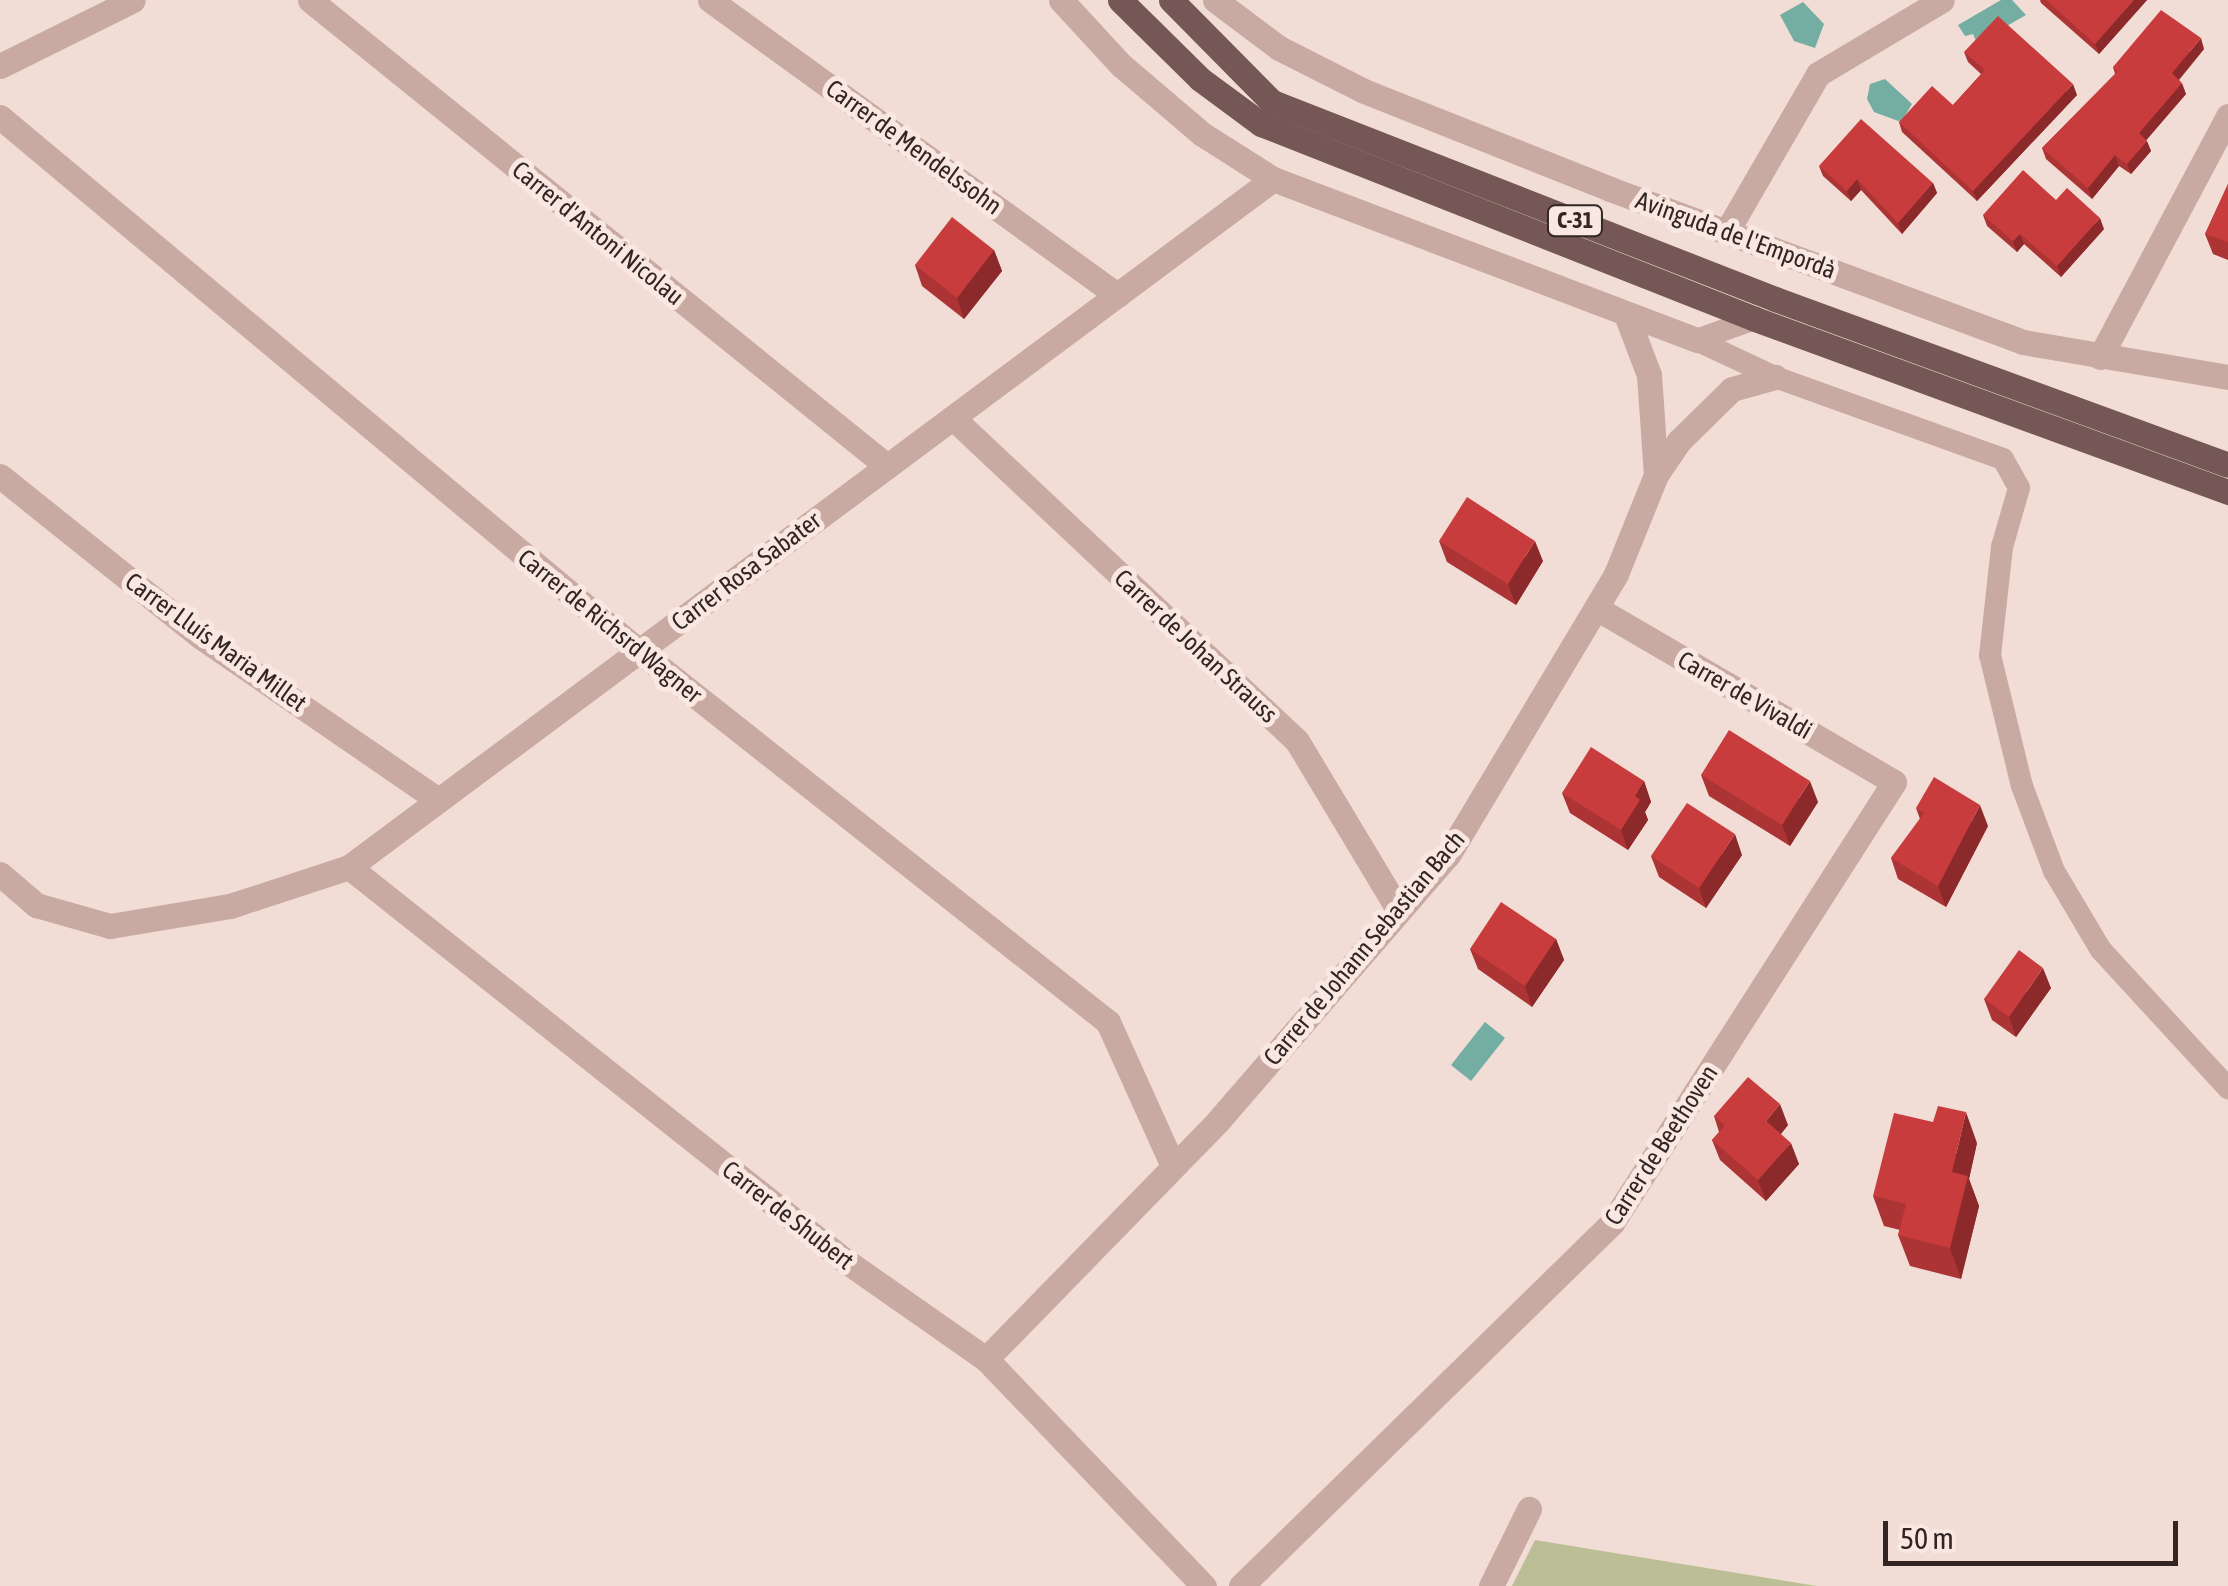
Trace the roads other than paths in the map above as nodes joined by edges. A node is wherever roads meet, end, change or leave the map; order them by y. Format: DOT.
graph roads {
  1 [pos="133,0"];
  2 [pos="310,0"];
  3 [pos="710,0"];
  4 [pos="1060,0"];
  5 [pos="1120,0"];
  6 [pos="1171,0"];
  7 [pos="1215,0"];
  8 [pos="1942,0"];
  9 [pos="0,66"];
  10 [pos="2228,116"];
  11 [pos="0,117"];
  12 [pos="1273,179"];
  13 [pos="1728,231"];
  14 [pos="1118,295"];
  15 [pos="1627,317"];
  16 [pos="1755,320"];
  17 [pos="1696,340"];
  18 [pos="2100,356"];
  19 [pos="1775,377"];
  20 [pos="2228,377"];
  21 [pos="953,418"];
  22 [pos="2228,464"];
  23 [pos="887,466"];
  24 [pos="1656,475"];
  25 [pos="0,476"];
  26 [pos="2228,492"];
  27 [pos="1596,608"];
  28 [pos="639,651"];
  29 [pos="1894,782"];
  30 [pos="438,800"];
  31 [pos="349,867"];
  32 [pos="0,874"];
  33 [pos="1398,909"];
  34 [pos="2228,1088"];
  35 [pos="1173,1166"];
  36 [pos="986,1360"];
  37 [pos="1529,1509"];
  38 [pos="1204,1586"];
  39 [pos="1241,1586"];
  40 [pos="1490,1586"];
  1 -- 9 [label="street"];
  2 -- 23 [label="street, Carrer d'Antoni Nicolau"];
  3 -- 14 [label="street, Carrer de Mendelssohn"];
  4 -- 12 [label="street"];
  5 -- 16 [label="main road, C-31"];
  6 -- 22 [label="main road, C-31"];
  7 -- 13 [label="street, Avinguda de l'Empordà"];
  8 -- 13 [label="street"];
  10 -- 18 [label="street"];
  11 -- 28 [label="street, Carrer de Richsrd Wagner"];
  12 -- 14 [label="street, Carrer Rosa Sabater"];
  12 -- 15 [label="street"];
  13 -- 18 [label="street, Avinguda de l'Empordà"];
  14 -- 21 [label="street, Carrer Rosa Sabater"];
  15 -- 17 [label="street"];
  15 -- 24 [label="street, Carrer de Johann Sebastian Bach"];
  16 -- 17 [label="lane"];
  16 -- 26 [label="main road, C-31"];
  17 -- 19 [label="lane"];
  18 -- 20 [label="street, Avinguda de l'Empordà"];
  19 -- 24 [label="street, Carrer de Johann Sebastian Bach"];
  19 -- 34 [label="lane"];
  21 -- 23 [label="street, Carrer Rosa Sabater"];
  21 -- 33 [label="street, Carrer de Johan Strauss"];
  23 -- 28 [label="street, Carrer Rosa Sabater"];
  24 -- 27 [label="street, Carrer de Johann Sebastian Bach"];
  25 -- 30 [label="street, Carrer Lluís Maria Millet"];
  27 -- 29 [label="street, Carrer de Vivaldi"];
  27 -- 33 [label="street, Carrer de Johann Sebastian Bach"];
  28 -- 30 [label="street, Carrer Rosa Sabater"];
  28 -- 35 [label="street, Carrer de Richsrd Wagner"];
  29 -- 39 [label="street, Carrer de Beethoven"];
  30 -- 31 [label="street, Carrer Rosa Sabater"];
  31 -- 32 [label="street, Carrer Rosa Sabater"];
  31 -- 36 [label="street, Carrer de Shubert"];
  33 -- 35 [label="street, Carrer de Johann Sebastian Bach"];
  35 -- 36 [label="street, Carrer de Johann Sebastian Bach"];
  36 -- 38 [label="street, Carrer de Shubert"];
  37 -- 40 [label="street"];
}
